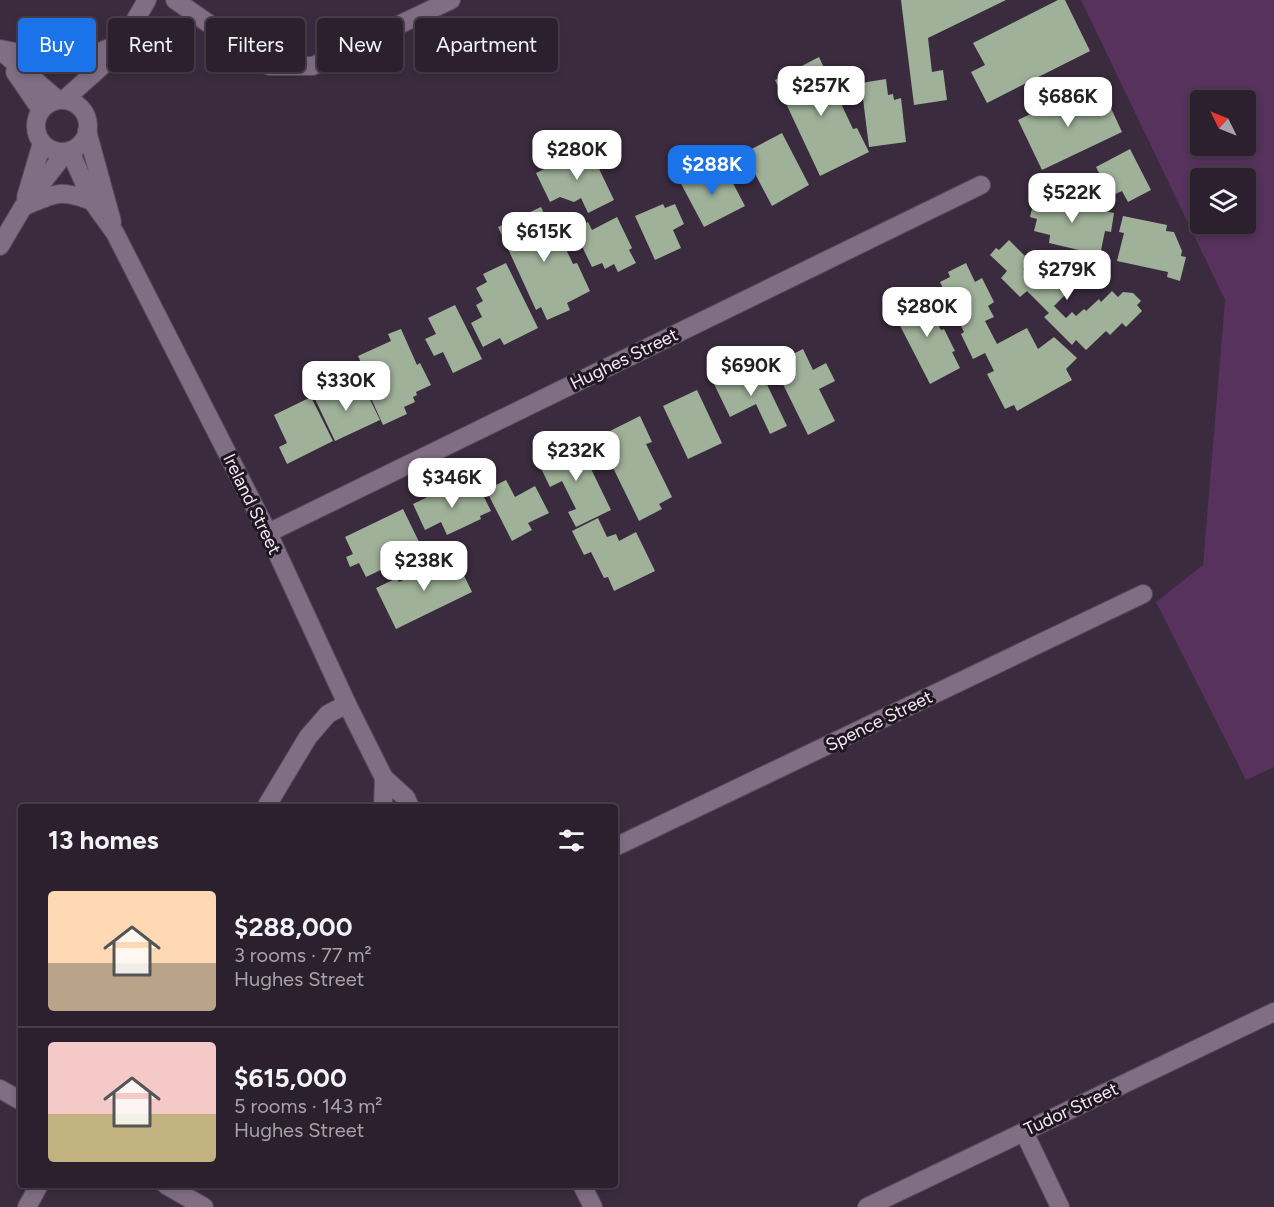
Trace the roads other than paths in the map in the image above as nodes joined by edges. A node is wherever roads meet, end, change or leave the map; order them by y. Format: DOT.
graph roads {
  1 [pos="147,0"];
  2 [pos="175,0"];
  3 [pos="451,0"];
  4 [pos="137,18"];
  5 [pos="108,49"];
  6 [pos="0,50"];
  7 [pos="108,59"];
  8 [pos="103,65"];
  9 [pos="61,100"];
  10 [pos="81,109"];
  11 [pos="41,110"];
  12 [pos="87,131"];
  13 [pos="42,143"];
  14 [pos="68,152"];
  15 [pos="981,185"];
  16 [pos="92,201"];
  17 [pos="23,207"];
  18 [pos="115,232"];
  19 [pos="0,246"];
  20 [pos="268,533"];
  21 [pos="1143,594"];
  22 [pos="347,704"];
  23 [pos="384,778"];
  24 [pos="268,804"];
  25 [pos="383,804"];
  26 [pos="409,804"];
  27 [pos="618,846"];
  28 [pos="1274,1012"];
  29 [pos="0,1089"];
  30 [pos="18,1099"];
  31 [pos="1024,1132"];
  32 [pos="37,1188"];
  33 [pos="171,1188"];
  34 [pos="584,1188"];
  35 [pos="27,1207"];
  36 [pos="204,1207"];
  37 [pos="593,1207"];
  38 [pos="867,1207"];
  39 [pos="1060,1207"];
  1 -- 4 [label="street"];
  2 -- 3 [label="street"];
  5 -- 6 [label="street"];
  6 -- 9 [label="street"];
  6 -- 11 [label="street"];
  7 -- 8 [label="street"];
  8 -- 9 [label="street"];
  8 -- 10 [label="street"];
  9 -- 10 [label="street"];
  9 -- 11 [label="street"];
  10 -- 12 [label="street"];
  11 -- 13 [label="street"];
  12 -- 14 [label="street"];
  12 -- 18 [label="street, Ireland Street"];
  13 -- 14 [label="street"];
  13 -- 17 [label="street"];
  14 -- 16 [label="street, Ireland Street"];
  14 -- 17 [label="street"];
  15 -- 20 [label="street, Hughes Street"];
  16 -- 17 [label="street"];
  16 -- 18 [label="street, Ireland Street"];
  17 -- 19 [label="street"];
  18 -- 20 [label="street, Ireland Street"];
  20 -- 22 [label="street, Ireland Street"];
  21 -- 27 [label="street, Spence Street"];
  22 -- 23 [label="street, Ireland Street"];
  22 -- 24 [label="street"];
  23 -- 25 [label="street, Ireland Street"];
  23 -- 26 [label="street, Ireland Street"];
  28 -- 31 [label="street, Tudor Street"];
  29 -- 30 [label="street"];
  31 -- 38 [label="street, Tudor Street"];
  31 -- 39 [label="street"];
  32 -- 35 [label="street"];
  33 -- 36 [label="street"];
  34 -- 37 [label="street"];
}
